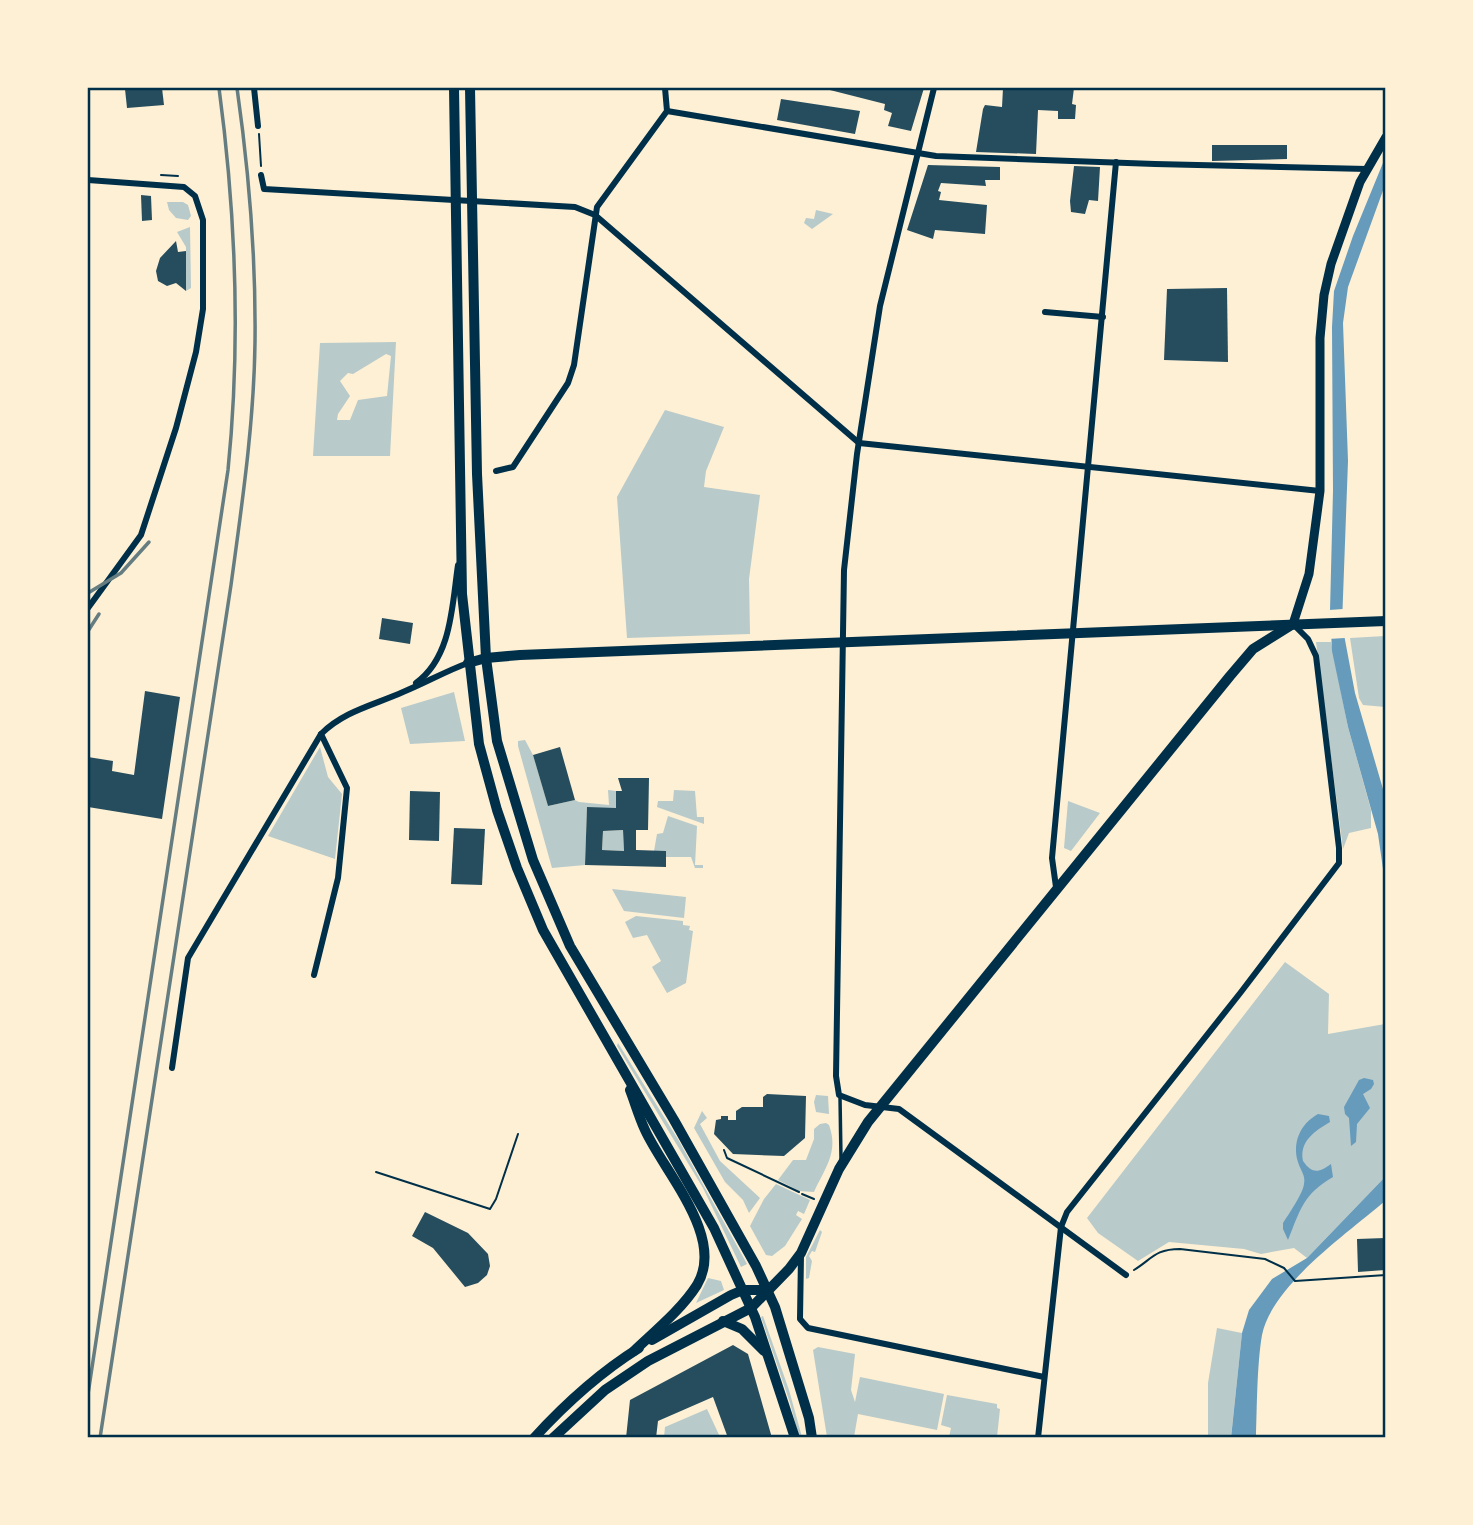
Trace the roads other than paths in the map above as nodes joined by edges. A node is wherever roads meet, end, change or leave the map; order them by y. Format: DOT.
graph roads {
  1 [pos="254,88"];
  2 [pos="454,88"];
  3 [pos="470,88"];
  4 [pos="665,88"];
  5 [pos="934,88"];
  6 [pos="667,111"];
  7 [pos="258,126"];
  8 [pos="1385,137"];
  9 [pos="917,154"];
  10 [pos="1385,155"];
  11 [pos="1373,156"];
  12 [pos="1116,162"];
  13 [pos="1367,169"];
  14 [pos="261,175"];
  15 [pos="88,180"];
  16 [pos="456,200"];
  17 [pos="471,201"];
  18 [pos="595,215"];
  19 [pos="1045,312"];
  20 [pos="1102,317"];
  21 [pos="859,443"];
  22 [pos="1087,467"];
  23 [pos="496,471"];
  24 [pos="1320,491"];
  25 [pos="461,540"];
  26 [pos="88,608"];
  27 [pos="1385,621"];
  28 [pos="1293,624"];
  29 [pos="1071,634"];
  30 [pos="842,643"];
  31 [pos="486,658"];
  32 [pos="468,663"];
  33 [pos="403,693"];
  34 [pos="321,734"];
  35 [pos="1056,887"];
  36 [pos="314,975"];
  37 [pos="173,1068"];
  38 [pos="624,1073"];
  39 [pos="839,1094"];
  40 [pos="880,1107"];
  41 [pos="842,1164"];
  42 [pos="1061,1227"];
  43 [pos="801,1253"];
  44 [pos="1126,1275"];
  45 [pos="743,1290"];
  46 [pos="768,1290"];
  47 [pos="751,1308"];
  48 [pos="723,1321"];
  49 [pos="634,1351"];
  50 [pos="767,1353"];
  51 [pos="1044,1377"];
  52 [pos="534,1437"];
  53 [pos="553,1437"];
  54 [pos="795,1437"];
  55 [pos="813,1437"];
  56 [pos="1038,1437"];
  1 -- 7 [label="street"];
  2 -- 16 [label="main road"];
  3 -- 17 [label="main road"];
  4 -- 6 [label="street"];
  5 -- 9 [label="street"];
  6 -- 9 [label="street"];
  6 -- 18 [label="street"];
  8 -- 11 [label="main road"];
  9 -- 12 [label="street"];
  9 -- 21 [label="street"];
  10 -- 11 [label="street"];
  11 -- 13 [label="main road"];
  12 -- 13 [label="street"];
  12 -- 20 [label="street"];
  13 -- 24 [label="main road"];
  14 -- 16 [label="street"];
  15 -- 26 [label="street"];
  16 -- 17 [label="street"];
  16 -- 25 [label="main road"];
  17 -- 18 [label="street"];
  17 -- 31 [label="main road"];
  18 -- 21 [label="street"];
  18 -- 23 [label="street"];
  19 -- 20 [label="street"];
  20 -- 22 [label="street"];
  21 -- 22 [label="street"];
  21 -- 30 [label="street"];
  22 -- 24 [label="street"];
  22 -- 29 [label="street"];
  24 -- 28 [label="main road"];
  25 -- 32 [label="main road"];
  25 -- 33 [label="street"];
  27 -- 28 [label="main road"];
  28 -- 29 [label="main road"];
  28 -- 35 [label="main road"];
  28 -- 42 [label="street"];
  29 -- 30 [label="main road"];
  29 -- 35 [label="street"];
  30 -- 31 [label="main road"];
  30 -- 39 [label="street"];
  31 -- 32 [label="main road"];
  31 -- 46 [label="main road"];
  32 -- 33 [label="street"];
  32 -- 38 [label="main road"];
  33 -- 34 [label="street"];
  34 -- 36 [label="street"];
  34 -- 37 [label="street"];
  35 -- 40 [label="main road"];
  38 -- 45 [label="main road"];
  38 -- 49 [label="main road"];
  39 -- 40 [label="street"];
  39 -- 41 [label="lane"];
  40 -- 41 [label="main road"];
  40 -- 42 [label="street"];
  41 -- 43 [label="main road"];
  42 -- 44 [label="street"];
  42 -- 51 [label="street"];
  43 -- 46 [label="main road"];
  43 -- 51 [label="street"];
  45 -- 46 [label="main road"];
  45 -- 47 [label="main road"];
  45 -- 49 [label="main road"];
  46 -- 47 [label="main road"];
  46 -- 55 [label="main road"];
  47 -- 48 [label="main road"];
  47 -- 50 [label="main road"];
  48 -- 50 [label="main road"];
  48 -- 53 [label="main road"];
  49 -- 52 [label="main road"];
  50 -- 54 [label="main road"];
  51 -- 56 [label="street"];
}
